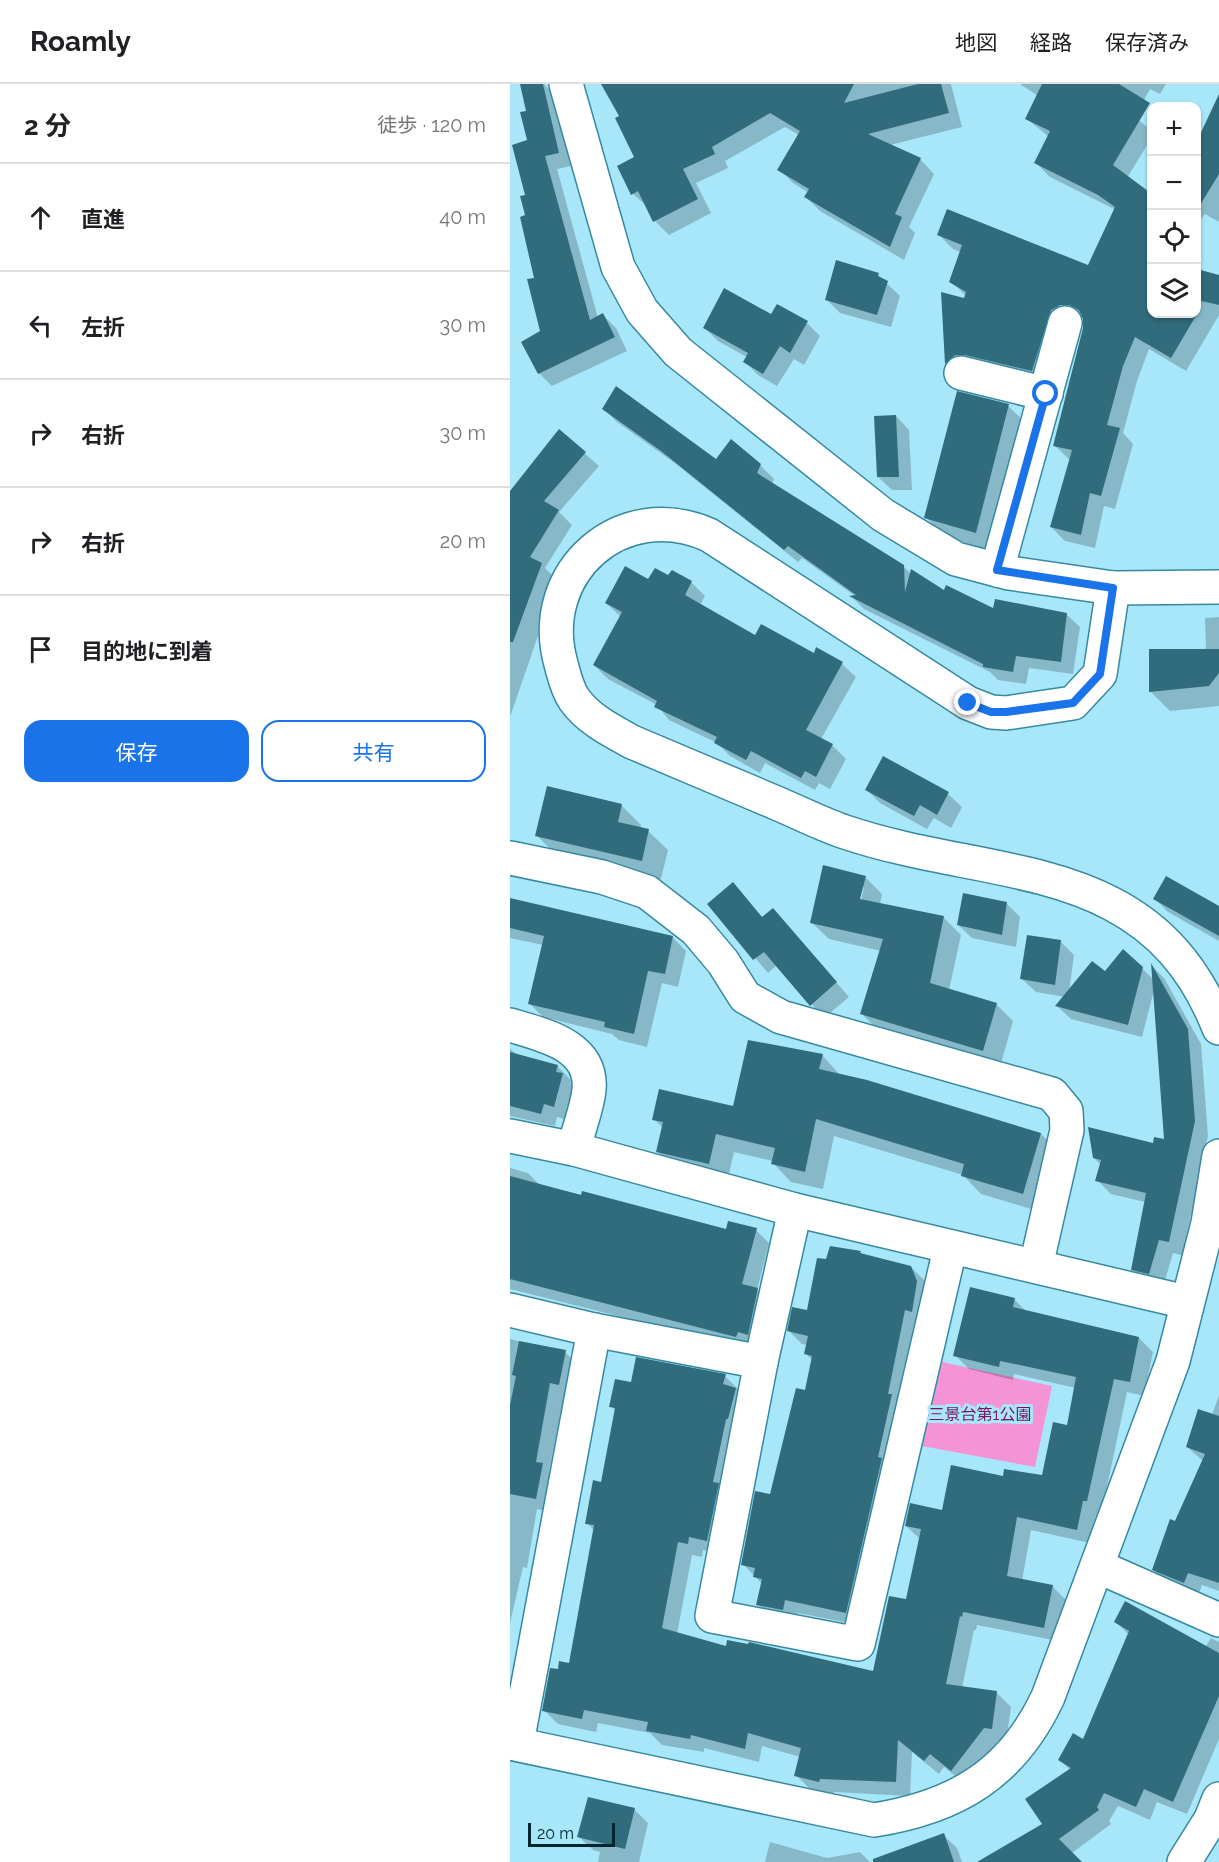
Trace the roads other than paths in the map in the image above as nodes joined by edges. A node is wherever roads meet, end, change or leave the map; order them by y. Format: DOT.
graph roads {
  1 [pos="566,84"];
  2 [pos="1065,323"];
  3 [pos="962,373"];
  4 [pos="1046,394"];
  5 [pos="997,570"];
  6 [pos="1219,587"];
  7 [pos="1113,588"];
  8 [pos="510,858"];
  9 [pos="1180,956"];
  10 [pos="1219,964"];
  11 [pos="510,1025"];
  12 [pos="1219,1028"];
  13 [pos="510,1136"];
  14 [pos="573,1149"];
  15 [pos="1219,1156"];
  16 [pos="795,1210"];
  17 [pos="950,1249"];
  18 [pos="1036,1266"];
  19 [pos="1186,1302"];
  20 [pos="510,1310"];
  21 [pos="594,1330"];
  22 [pos="761,1362"];
  23 [pos="1097,1566"];
  24 [pos="1219,1620"];
  25 [pos="513,1743"];
  26 [pos="1216,1814"];
  27 [pos="1184,1862"];
  1 -- 5 [label="street"];
  2 -- 4 [label="street"];
  3 -- 4 [label="street"];
  4 -- 5 [label="street"];
  5 -- 7 [label="street"];
  6 -- 7 [label="street"];
  7 -- 9 [label="street"];
  8 -- 18 [label="street"];
  9 -- 10 [label="street"];
  9 -- 12 [label="street"];
  11 -- 14 [label="street"];
  13 -- 14 [label="street"];
  14 -- 16 [label="street"];
  15 -- 19 [label="street"];
  16 -- 17 [label="street"];
  16 -- 22 [label="street"];
  17 -- 18 [label="street"];
  17 -- 22 [label="street"];
  18 -- 19 [label="street"];
  19 -- 23 [label="street"];
  20 -- 21 [label="street"];
  21 -- 22 [label="street"];
  21 -- 25 [label="street"];
  23 -- 24 [label="street"];
  23 -- 25 [label="street"];
  26 -- 27 [label="street"];
}
